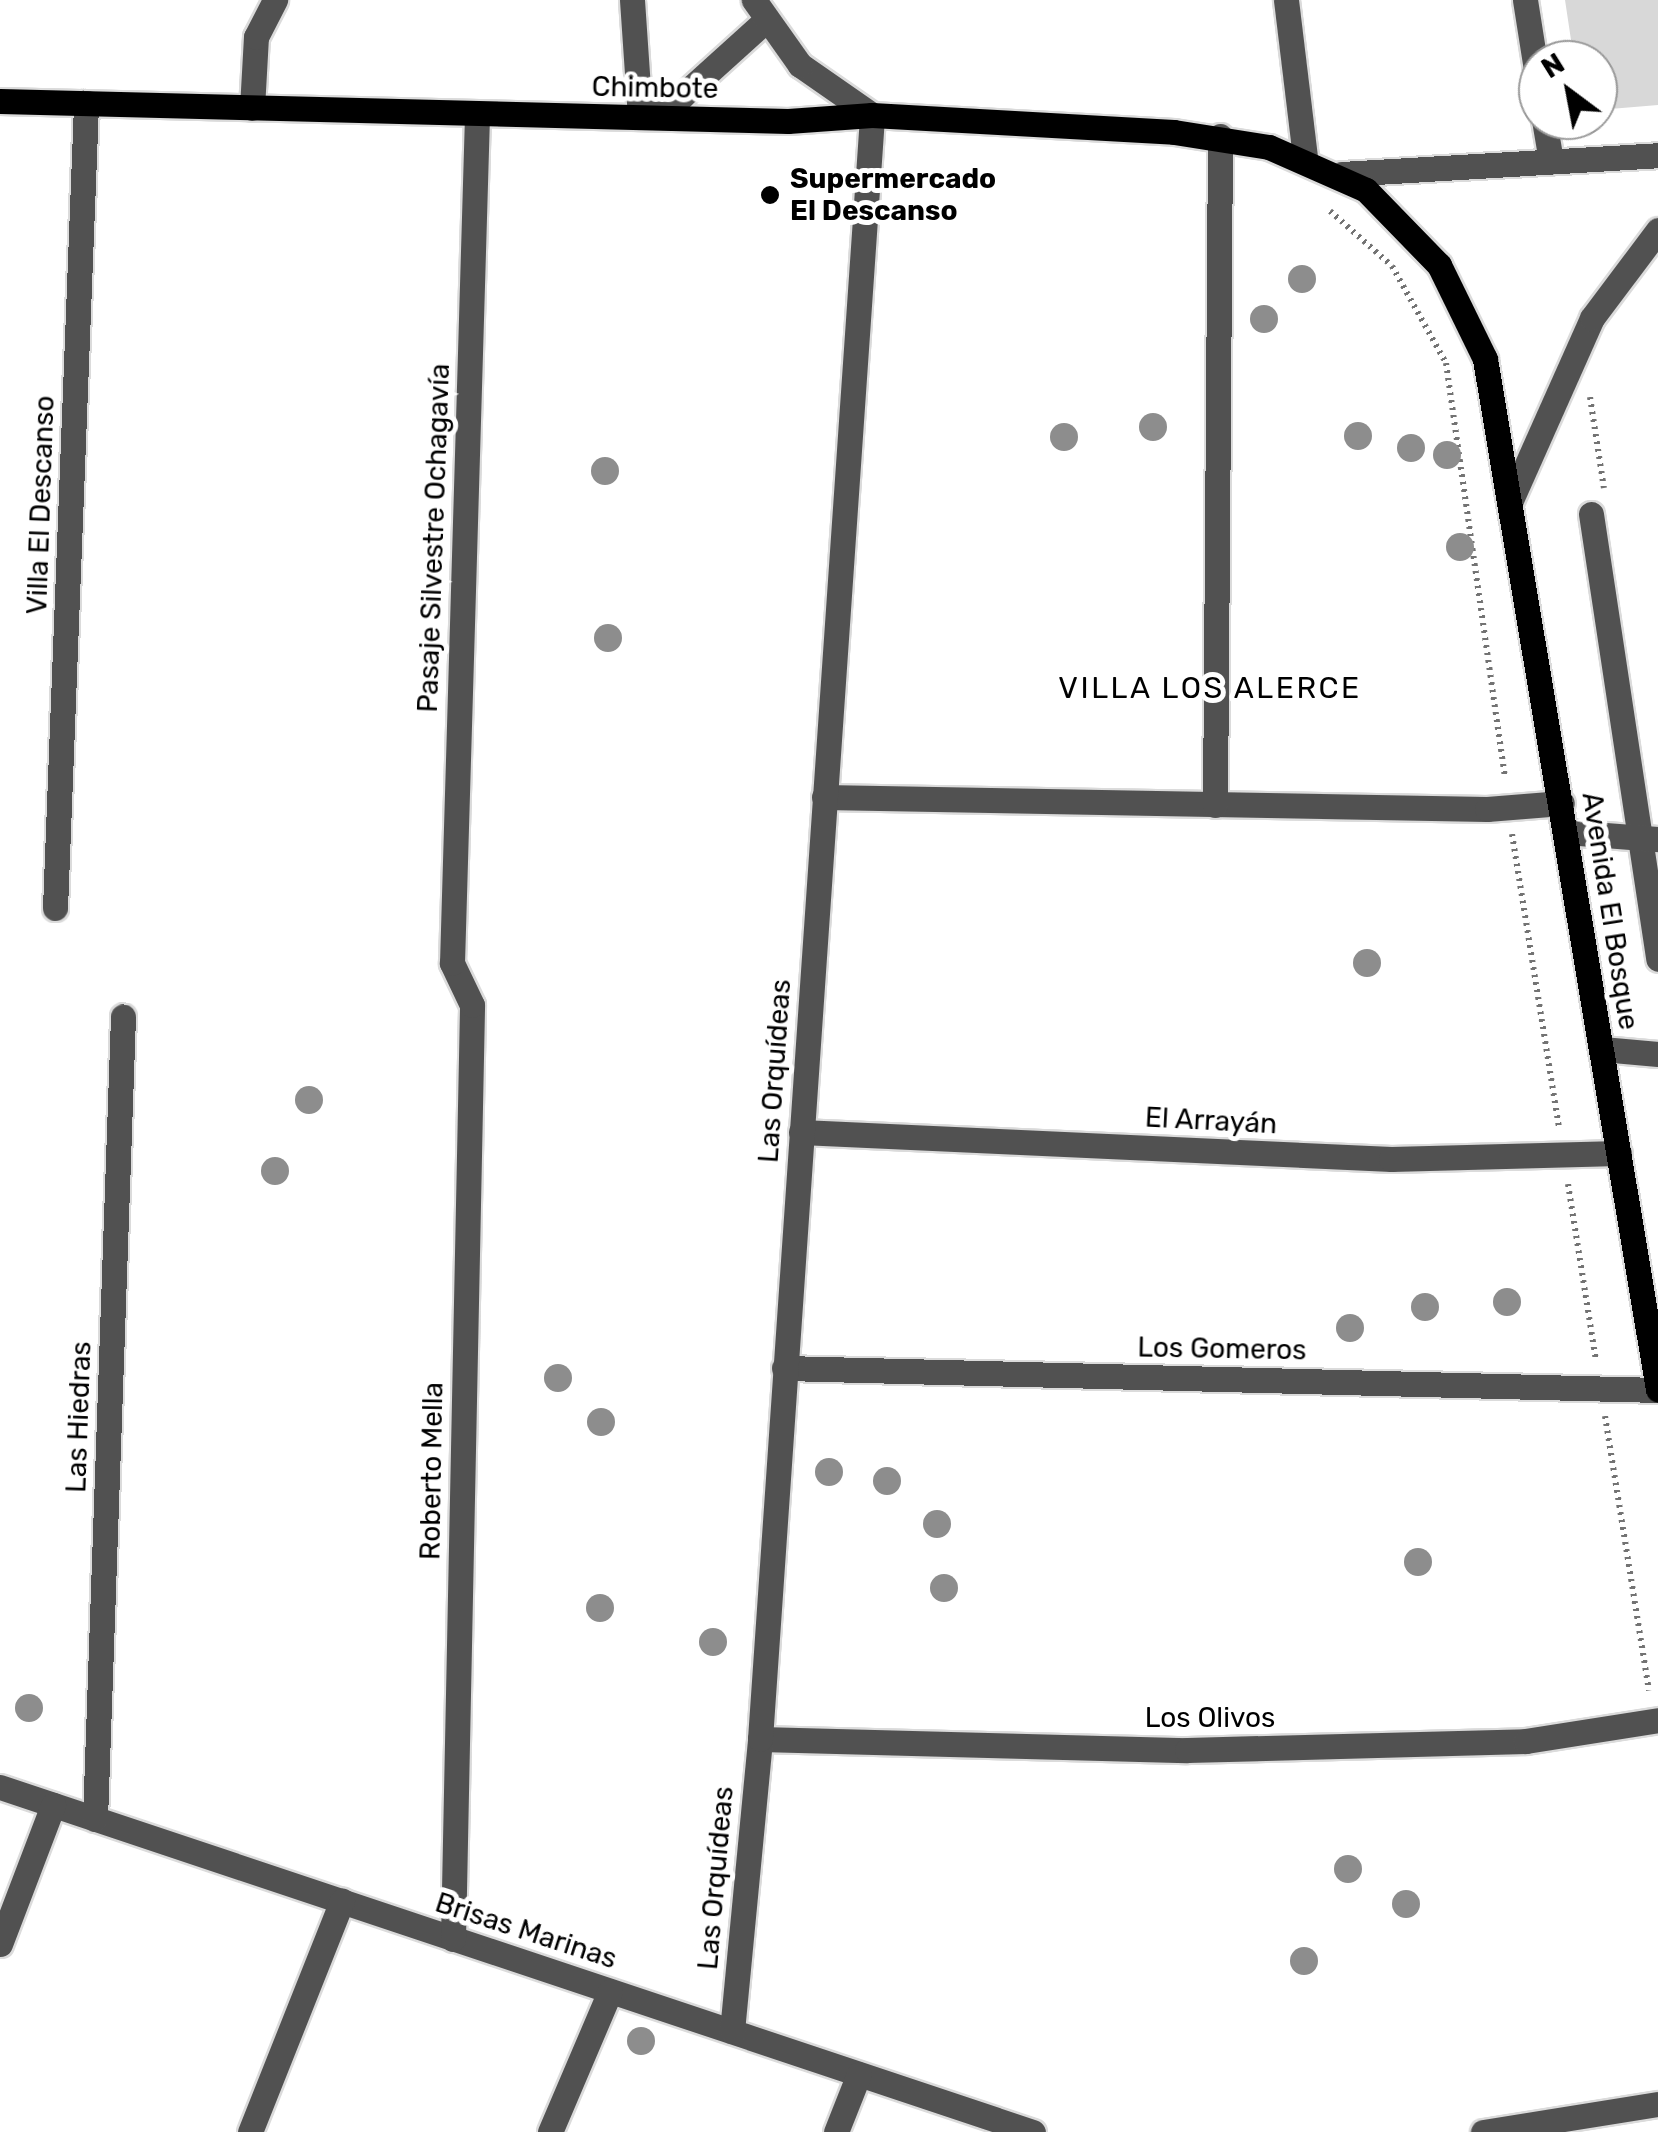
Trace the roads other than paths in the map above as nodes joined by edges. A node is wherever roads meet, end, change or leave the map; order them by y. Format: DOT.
graph roads {
  1 [pos="275,0"];
  2 [pos="632,0"];
  3 [pos="1286,0"];
  4 [pos="1525,0"];
  5 [pos="759,11"];
  6 [pos="1531,40"];
  7 [pos="0,101"];
  8 [pos="86,103"];
  9 [pos="252,108"];
  10 [pos="476,115"];
  11 [pos="872,115"];
  12 [pos="640,117"];
  13 [pos="1220,136"];
  14 [pos="1547,140"];
  15 [pos="1658,155"];
  16 [pos="1305,158"];
  17 [pos="1551,161"];
  18 [pos="1342,174"];
  19 [pos="1658,230"];
  20 [pos="1511,500"];
  21 [pos="1591,514"];
  22 [pos="824,798"];
  23 [pos="1562,803"];
  24 [pos="1216,804"];
  25 [pos="1566,832"];
  26 [pos="1649,839"];
  27 [pos="55,908"];
  28 [pos="1658,959"];
  29 [pos="472,1005"];
  30 [pos="123,1016"];
  31 [pos="1602,1050"];
  32 [pos="1658,1054"];
  33 [pos="800,1132"];
  34 [pos="1619,1153"];
  35 [pos="784,1368"];
  36 [pos="1658,1390"];
  37 [pos="1656,1720"];
  38 [pos="760,1739"];
  39 [pos="0,1787"];
  40 [pos="52,1805"];
  41 [pos="95,1819"];
  42 [pos="342,1900"];
  43 [pos="452,1939"];
  44 [pos="0,1944"];
  45 [pos="610,1991"];
  46 [pos="732,2032"];
  47 [pos="859,2074"];
  48 [pos="1658,2104"];
  49 [pos="250,2132"];
  50 [pos="550,2132"];
  51 [pos="836,2132"];
  52 [pos="1033,2132"];
  53 [pos="1483,2132"];
  1 -- 9 [label="street"];
  2 -- 12 [label="street"];
  3 -- 16 [label="street"];
  4 -- 6 [label="street"];
  5 -- 11 [label="street"];
  5 -- 12 [label="street"];
  7 -- 8 [label="main road, Chimbote"];
  8 -- 9 [label="main road, Chimbote"];
  8 -- 27 [label="street, Villa El Descanso"];
  9 -- 10 [label="main road, Chimbote"];
  10 -- 12 [label="main road, Chimbote"];
  10 -- 29 [label="street, Pasaje Silvestre Ochagavía"];
  11 -- 12 [label="main road, Chimbote"];
  11 -- 13 [label="main road, Chimbote"];
  11 -- 22 [label="street, Las Orquídeas"];
  13 -- 16 [label="main road, Chimbote"];
  13 -- 24 [label="street"];
  14 -- 17 [label="street"];
  15 -- 17 [label="street"];
  16 -- 18 [label="main road, Avenida El Bosque"];
  17 -- 18 [label="street"];
  18 -- 20 [label="main road, Avenida El Bosque"];
  19 -- 20 [label="street"];
  20 -- 23 [label="main road, Avenida El Bosque"];
  21 -- 26 [label="street, Avenida El Bosque"];
  22 -- 24 [label="street"];
  22 -- 33 [label="street, Las Orquídeas"];
  23 -- 24 [label="street"];
  23 -- 25 [label="main road, Avenida El Bosque"];
  25 -- 26 [label="street"];
  25 -- 31 [label="main road, Avenida El Bosque"];
  26 -- 28 [label="street, Avenida El Bosque"];
  29 -- 43 [label="street, Roberto Mella"];
  30 -- 41 [label="street, Las Hiedras"];
  31 -- 32 [label="street"];
  31 -- 34 [label="main road, Avenida El Bosque"];
  33 -- 34 [label="street, El Arrayán"];
  33 -- 35 [label="street, Las Orquídeas"];
  34 -- 36 [label="main road, Avenida El Bosque"];
  35 -- 36 [label="street, Los Gomeros"];
  35 -- 38 [label="street, Las Orquídeas"];
  37 -- 38 [label="street, Los Olivos"];
  38 -- 46 [label="street, Las Orquídeas"];
  39 -- 40 [label="street, Brisas Marinas"];
  40 -- 41 [label="street, Brisas Marinas"];
  40 -- 44 [label="street"];
  41 -- 42 [label="street, Brisas Marinas"];
  42 -- 43 [label="street, Brisas Marinas"];
  42 -- 49 [label="street"];
  43 -- 45 [label="street, Brisas Marinas"];
  45 -- 46 [label="street, Brisas Marinas"];
  45 -- 50 [label="street"];
  46 -- 47 [label="street, Brisas Marinas"];
  47 -- 51 [label="street"];
  47 -- 52 [label="street, Brisas Marinas"];
  48 -- 53 [label="street"];
}
